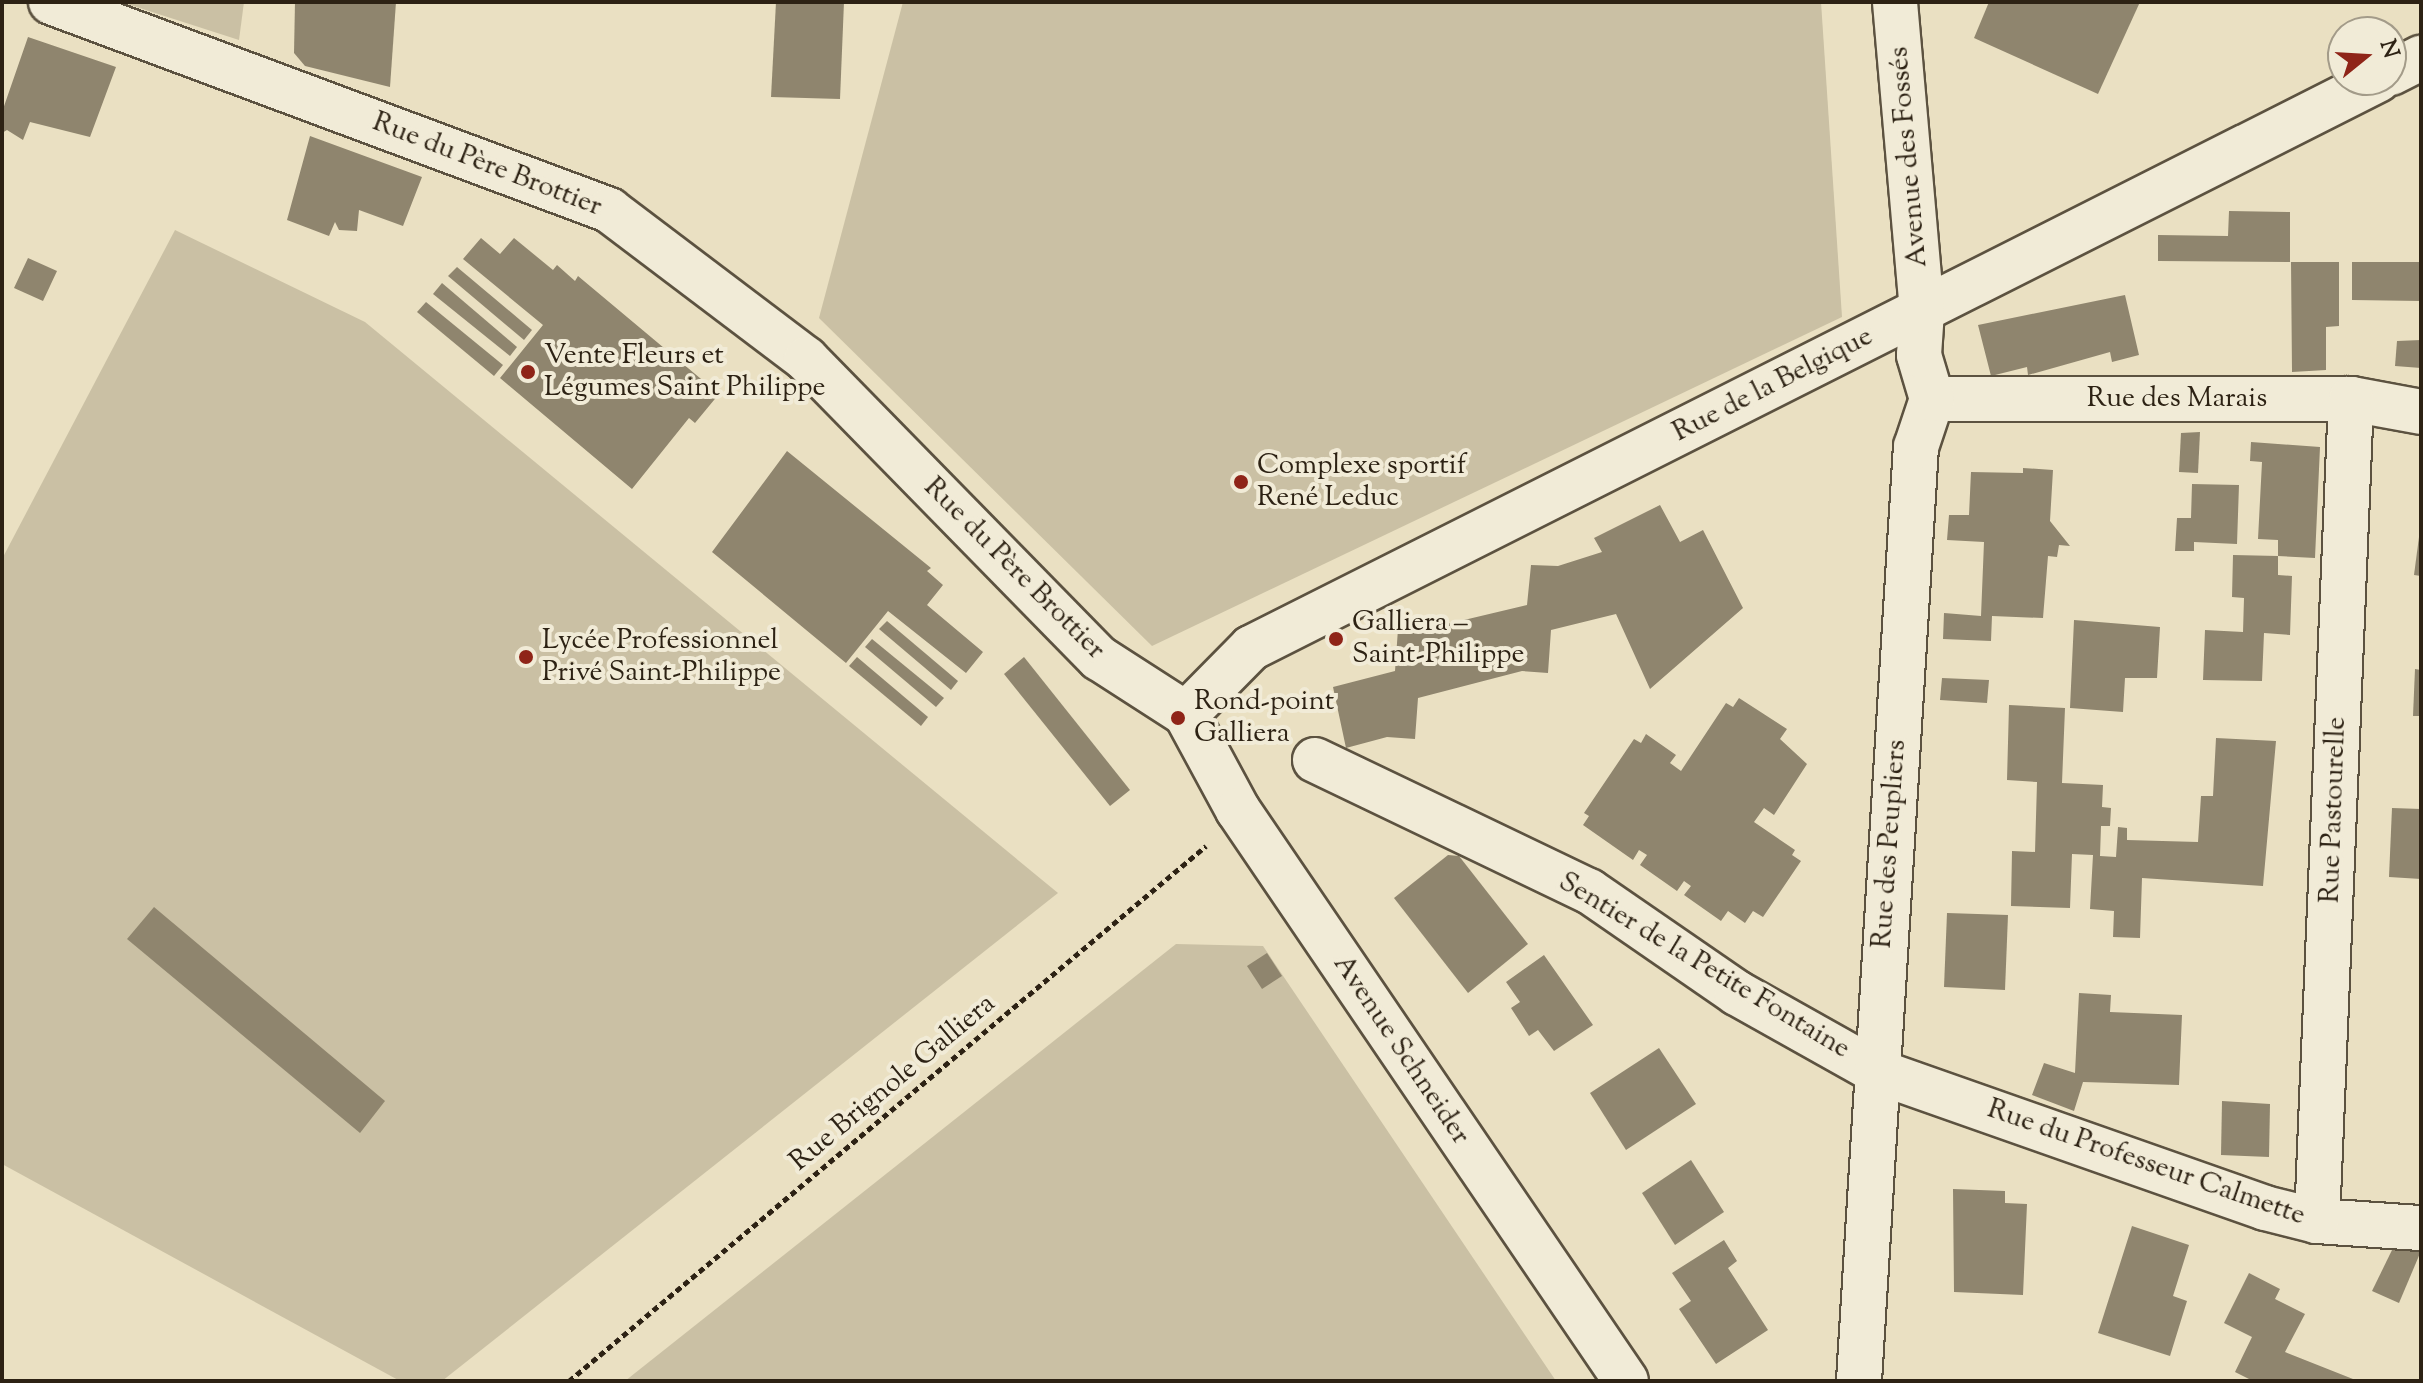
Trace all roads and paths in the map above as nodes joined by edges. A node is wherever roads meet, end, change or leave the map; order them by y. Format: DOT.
graph roads {
  1 [pos="51,2"];
  2 [pos="1895,2"];
  3 [pos="2346,96"];
  4 [pos="1922,311"];
  5 [pos="1932,399"];
  6 [pos="2351,399"];
  7 [pos="2421,412"];
  8 [pos="1186,714"];
  9 [pos="1315,760"];
  10 [pos="1238,810"];
  11 [pos="1876,1071"];
  12 [pos="2317,1221"];
  13 [pos="2421,1228"];
  14 [pos="569,1381"];
  15 [pos="1626,1381"];
  16 [pos="1859,1381"];
  1 -- 8 [label="street, Rue du Père Brottier"];
  2 -- 4 [label="street, Avenue des Fossés"];
  3 -- 4 [label="street, Rue de la Belgique"];
  4 -- 5 [label="street"];
  4 -- 8 [label="street, Rue de la Belgique"];
  5 -- 6 [label="street, Rue des Marais"];
  5 -- 11 [label="street, Rue des Peupliers"];
  6 -- 7 [label="street, Rue des Marais"];
  6 -- 12 [label="street, Rue Pastourelle"];
  8 -- 10 [label="street, Avenue Schneider"];
  9 -- 11 [label="street, Sentier de la Petite Fontaine"];
  10 -- 14 [label="path, Rue Brignole Galliera"];
  10 -- 15 [label="street, Avenue Schneider"];
  11 -- 12 [label="street, Rue du Professeur Calmette"];
  11 -- 16 [label="street, Rue des Peupliers"];
  12 -- 13 [label="street, Rue du Professeur Calmette"];
}
